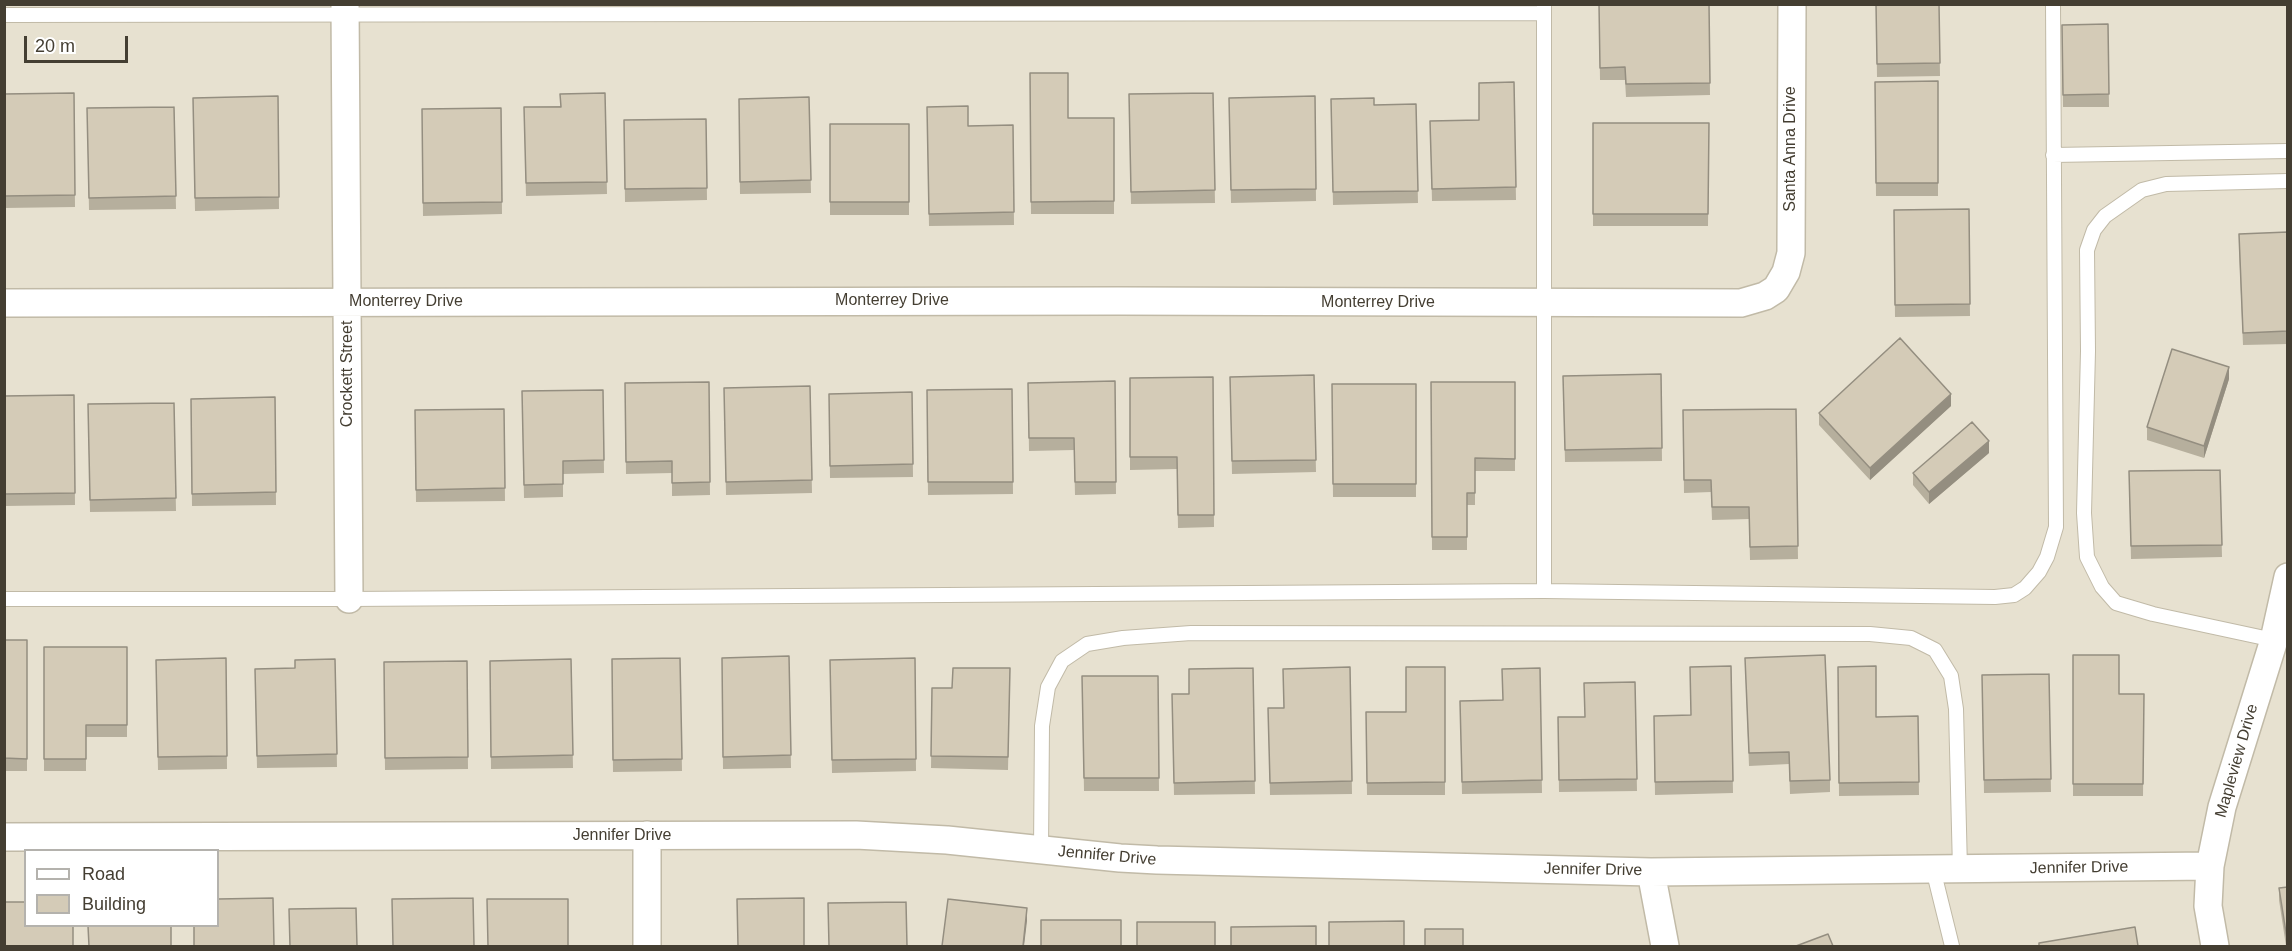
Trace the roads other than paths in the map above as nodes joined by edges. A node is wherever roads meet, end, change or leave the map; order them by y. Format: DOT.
graph roads {
  1 [pos="1791,4"];
  2 [pos="2053,4"];
  3 [pos="345,9"];
  4 [pos="1544,9"];
  5 [pos="4,15"];
  6 [pos="2288,151"];
  7 [pos="2053,155"];
  8 [pos="2288,181"];
  9 [pos="1776,289"];
  10 [pos="347,302"];
  11 [pos="4,303"];
  12 [pos="1543,304"];
  13 [pos="2288,577"];
  14 [pos="1544,591"];
  15 [pos="4,599"];
  16 [pos="350,599"];
  17 [pos="2274,640"];
  18 [pos="647,836"];
  19 [pos="4,837"];
  20 [pos="1041,850"];
  21 [pos="2210,867"];
  22 [pos="1947,869"];
  23 [pos="1651,872"];
  24 [pos="647,946"];
  25 [pos="1665,946"];
  26 [pos="1952,946"];
  27 [pos="2215,946"];
  1 -- 9 [label="street, Santa Anna Drive"];
  2 -- 7 [label="lane"];
  3 -- 4 [label="lane"];
  3 -- 5 [label="lane"];
  3 -- 10 [label="street, Crockett Street"];
  4 -- 12 [label="lane"];
  6 -- 7 [label="lane"];
  7 -- 14 [label="lane"];
  8 -- 17 [label="lane"];
  9 -- 12 [label="street, Monterrey Drive"];
  10 -- 11 [label="street, Monterrey Drive"];
  10 -- 12 [label="street, Monterrey Drive"];
  10 -- 16 [label="street, Crockett Street"];
  12 -- 14 [label="lane"];
  13 -- 17 [label="street, Mapleview Drive"];
  14 -- 16 [label="lane"];
  15 -- 16 [label="lane"];
  17 -- 21 [label="street, Mapleview Drive"];
  18 -- 19 [label="street, Jennifer Drive"];
  18 -- 20 [label="street, Jennifer Drive"];
  18 -- 24 [label="street"];
  20 -- 22 [label="lane"];
  20 -- 23 [label="street, Jennifer Drive"];
  21 -- 22 [label="street, Jennifer Drive"];
  21 -- 27 [label="street, Mapleview Drive"];
  22 -- 23 [label="street, Jennifer Drive"];
  22 -- 26 [label="lane"];
  23 -- 25 [label="street"];
}
